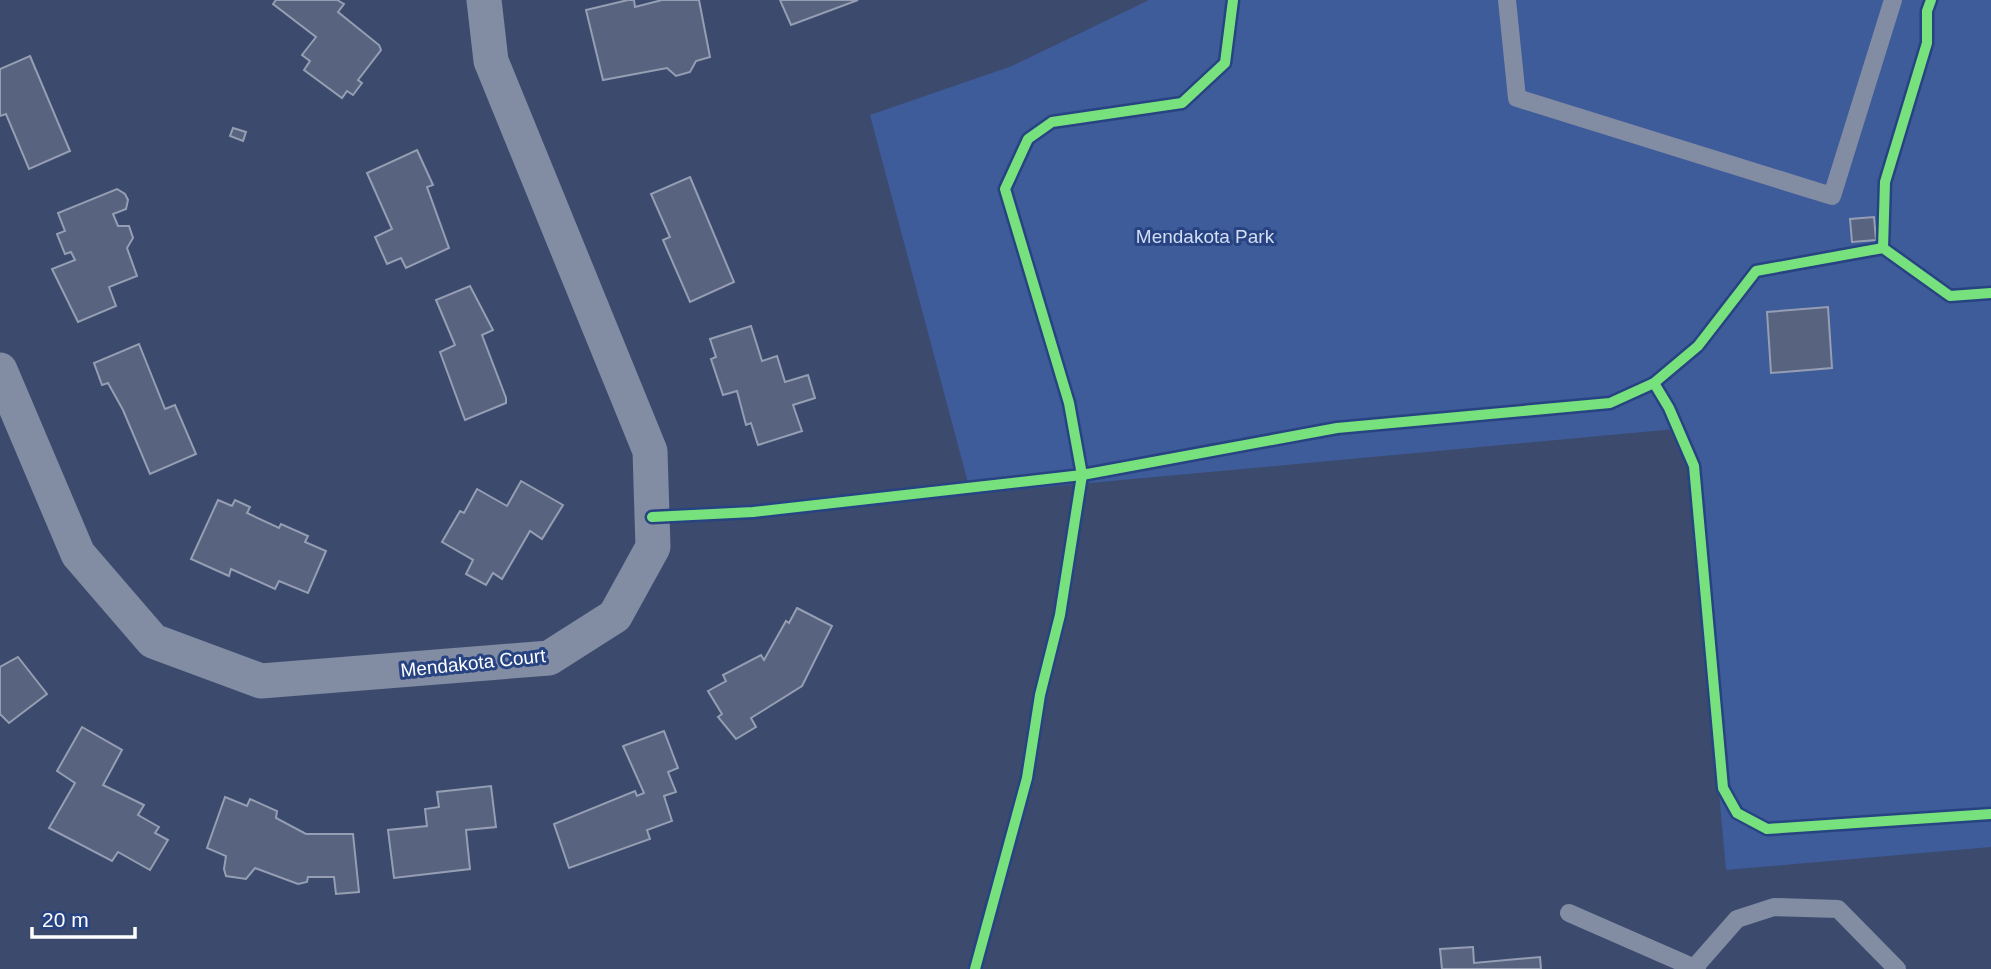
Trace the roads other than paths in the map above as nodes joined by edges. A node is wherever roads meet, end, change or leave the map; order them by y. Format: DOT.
graph roads {
  1 [pos="484,0"];
  2 [pos="1507,0"];
  3 [pos="1893,0"];
  4 [pos="0,370"];
  5 [pos="1569,913"];
  6 [pos="1696,968"];
  7 [pos="1897,969"];
  1 -- 4 [label="street, Mendakota Court"];
  2 -- 3 [label="lane"];
  5 -- 6 [label="lane"];
  6 -- 7 [label="lane"];
}
